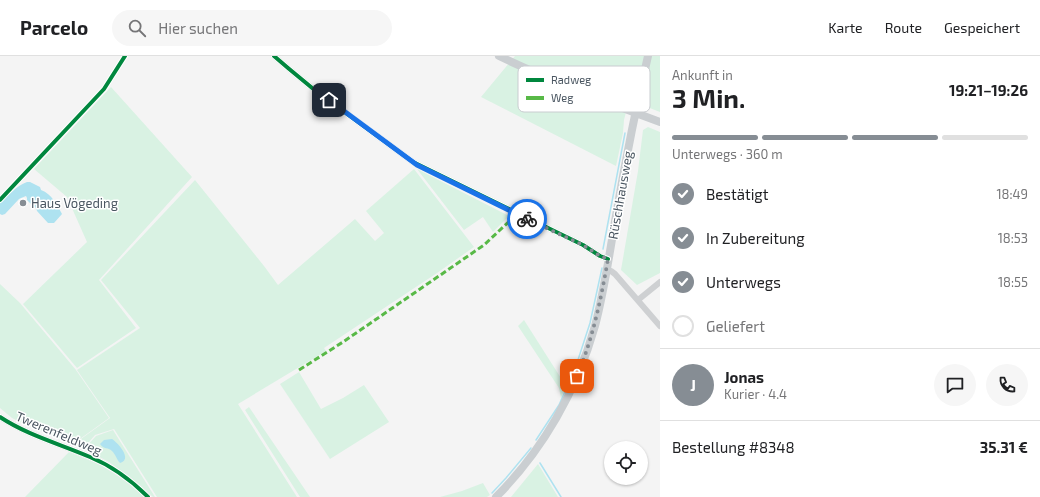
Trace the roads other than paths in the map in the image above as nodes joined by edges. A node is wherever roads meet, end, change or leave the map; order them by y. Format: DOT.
graph roads {
  1 [pos="274,56"];
  2 [pos="499,56"];
  3 [pos="648,56"];
  4 [pos="521,66"];
  5 [pos="646,66"];
  6 [pos="635,113"];
  7 [pos="660,122"];
  8 [pos="608,259"];
  9 [pos="606,269"];
  10 [pos="660,282"];
  11 [pos="638,300"];
  12 [pos="660,326"];
  13 [pos="0,417"];
  14 [pos="148,497"];
  15 [pos="496,497"];
  1 -- 8 [label="street"];
  2 -- 4 [label="main road"];
  3 -- 5 [label="main road, Rüschhausweg"];
  6 -- 7 [label="main road"];
  6 -- 8 [label="main road, Rüschhausweg"];
  8 -- 9 [label="main road, Rüschhausweg"];
  9 -- 11 [label="street"];
  9 -- 15 [label="main road, Rüschhausweg"];
  10 -- 11 [label="street"];
  11 -- 12 [label="street"];
  13 -- 14 [label="street, Twerenfeldweg"];
}
